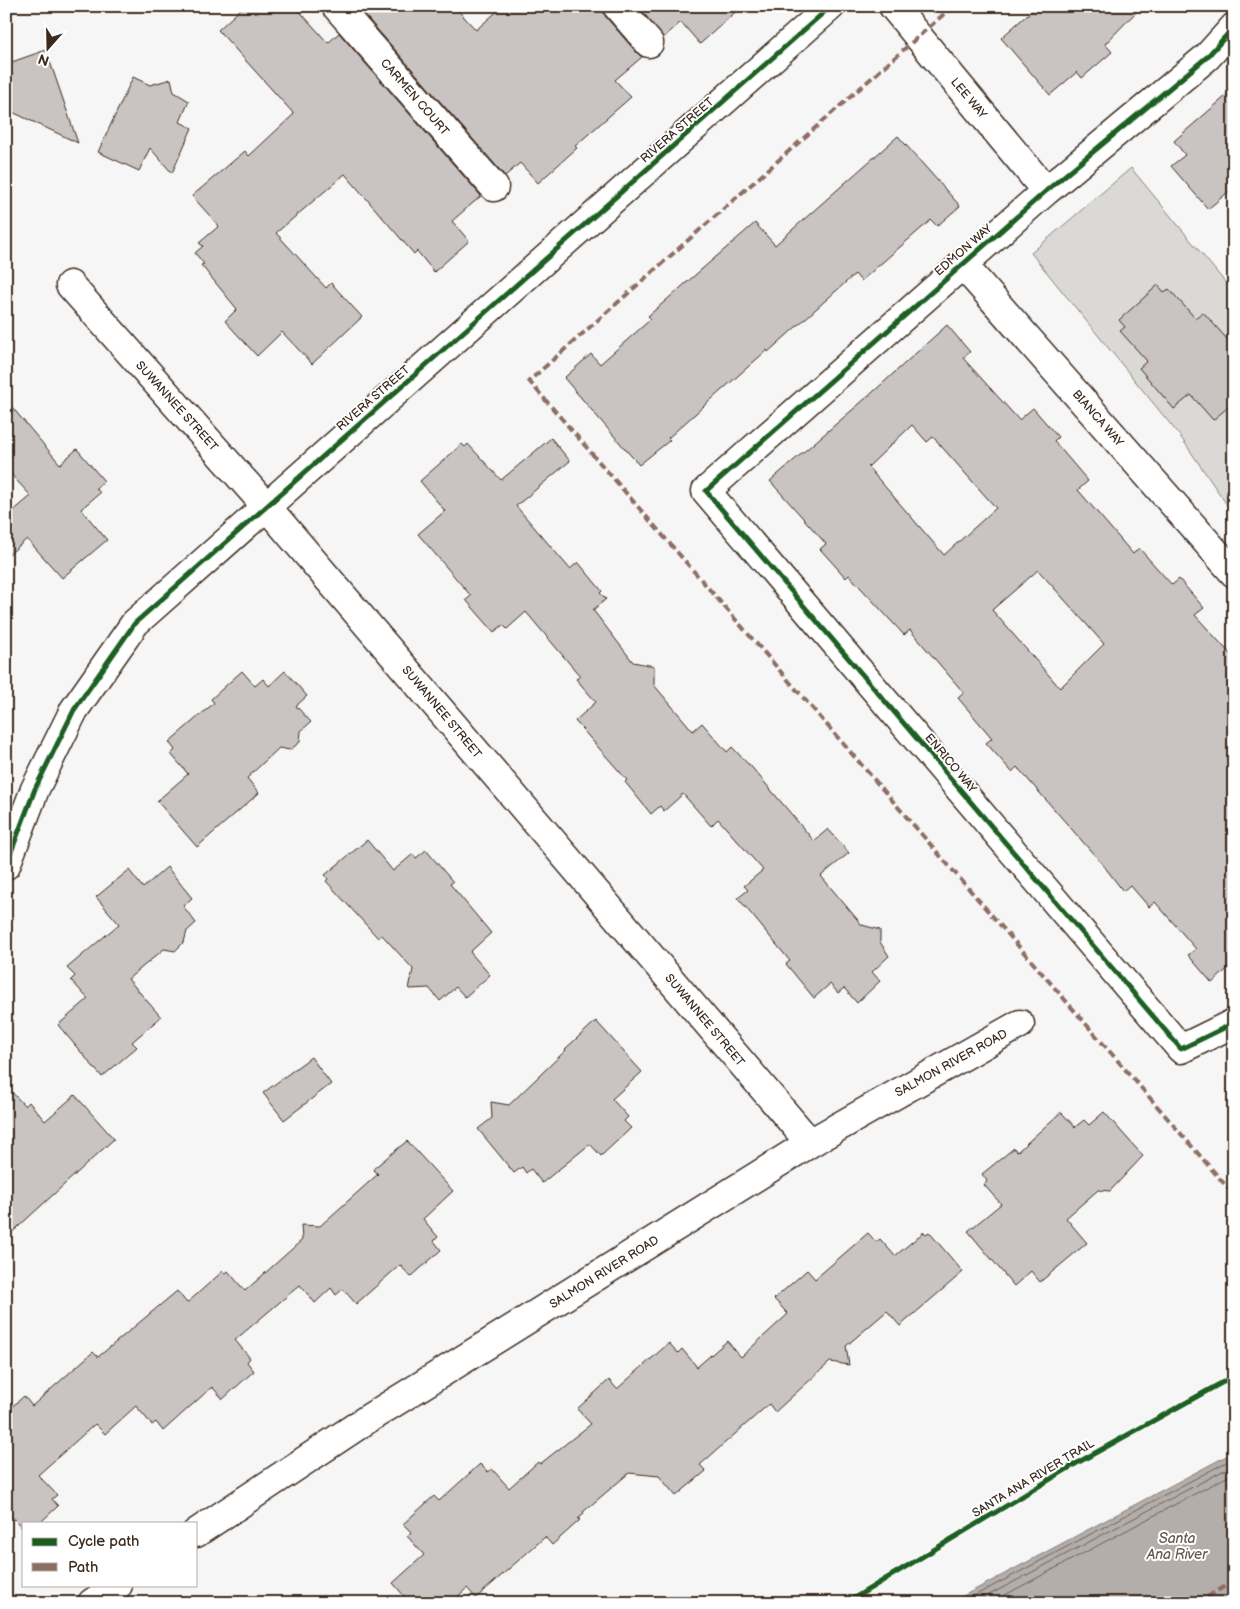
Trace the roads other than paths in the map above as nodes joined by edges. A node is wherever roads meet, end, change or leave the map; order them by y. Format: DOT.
graph roads {
  1 [pos="336,6"];
  2 [pos="617,6"];
  3 [pos="832,6"];
  4 [pos="892,6"];
  5 [pos="1234,27"];
  6 [pos="649,43"];
  7 [pos="494,187"];
  8 [pos="1046,191"];
  9 [pos="962,264"];
  10 [pos="70,285"];
  11 [pos="706,491"];
  12 [pos="266,506"];
  13 [pos="1234,573"];
  14 [pos="6,865"];
  15 [pos="1234,1023"];
  16 [pos="1020,1024"];
  17 [pos="810,1143"];
  18 [pos="198,1532"];
  19 [pos="117,1586"];
  20 [pos="92,1603"];
  1 -- 7 [label="street, CARMEN COURT"];
  2 -- 6 [label="street"];
  3 -- 12 [label="street, RIVERA STREET"];
  4 -- 8 [label="street, LEE WAY"];
  5 -- 8 [label="street, EDMON WAY"];
  8 -- 9 [label="street, EDMON WAY"];
  9 -- 11 [label="street, EDMON WAY"];
  9 -- 13 [label="street, BIANCA WAY"];
  10 -- 12 [label="street, SUWANNEE STREET"];
  11 -- 15 [label="street, ENRICO WAY"];
  12 -- 14 [label="street, RIVERA STREET"];
  12 -- 17 [label="street, SUWANNEE STREET"];
  16 -- 17 [label="street, SALMON RIVER ROAD"];
  17 -- 18 [label="street, SALMON RIVER ROAD"];
  19 -- 20 [label="street"];
}
